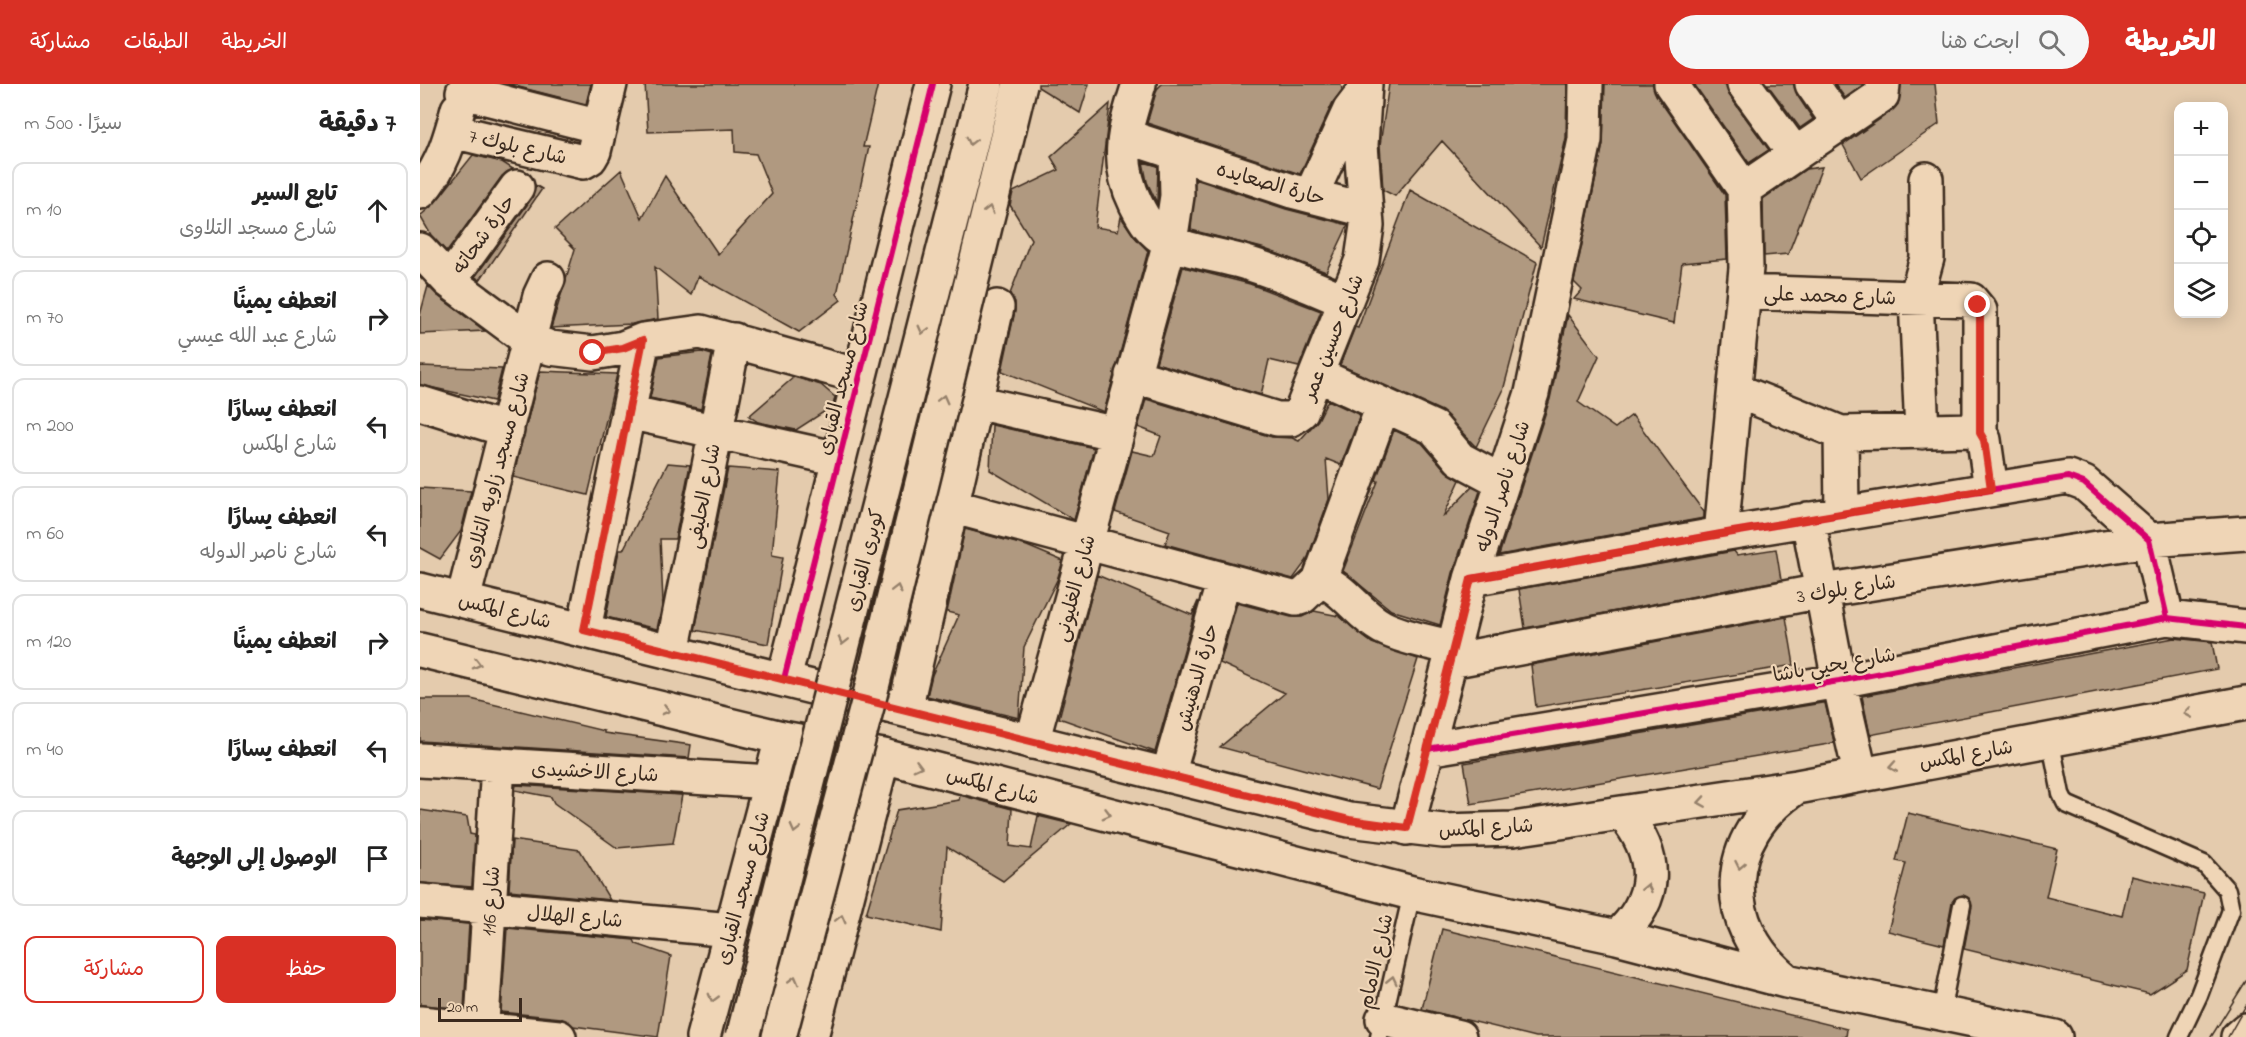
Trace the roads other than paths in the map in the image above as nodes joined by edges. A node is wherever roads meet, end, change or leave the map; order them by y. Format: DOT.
graph roads {
  1 [pos="610,84"];
  2 [pos="933,84"];
  3 [pos="986,84"];
  4 [pos="1020,84"];
  5 [pos="1138,84"];
  6 [pos="1586,84"];
  7 [pos="1671,84"];
  8 [pos="1744,84"];
  9 [pos="1812,84"];
  10 [pos="1883,84"];
  11 [pos="464,88"];
  12 [pos="1364,89"];
  13 [pos="1840,124"];
  14 [pos="600,127"];
  15 [pos="452,130"];
  16 [pos="1125,136"];
  17 [pos="1795,154"];
  18 [pos="1176,155"];
  19 [pos="1926,179"];
  20 [pos="518,187"];
  21 [pos="1744,189"];
  22 [pos="420,192"];
  23 [pos="1311,195"];
  24 [pos="1366,210"];
  25 [pos="1170,242"];
  26 [pos="420,250"];
  27 [pos="548,279"];
  28 [pos="449,281"];
  29 [pos="1744,292"];
  30 [pos="1916,298"];
  31 [pos="1346,301"];
  32 [pos="997,307"];
  33 [pos="530,340"];
  34 [pos="643,340"];
  35 [pos="734,340"];
  36 [pos="1132,375"];
  37 [pos="1318,375"];
  38 [pos="859,376"];
  39 [pos="1735,390"];
  40 [pos="975,402"];
  41 [pos="420,403"];
  42 [pos="1383,406"];
  43 [pos="628,412"];
  44 [pos="507,430"];
  45 [pos="716,432"];
  46 [pos="1922,432"];
  47 [pos="1841,433"];
  48 [pos="1980,433"];
  49 [pos="1117,434"];
  50 [pos="839,459"];
  51 [pos="1503,482"];
  52 [pos="1991,489"];
  53 [pos="951,506"];
  54 [pos="1842,514"];
  55 [pos="1808,519"];
  56 [pos="2246,533"];
  57 [pos="1721,534"];
  58 [pos="2149,540"];
  59 [pos="1087,543"];
  60 [pos="1224,579"];
  61 [pos="1471,579"];
  62 [pos="1319,581"];
  63 [pos="420,590"];
  64 [pos="1822,591"];
  65 [pos="462,600"];
  66 [pos="2167,618"];
  67 [pos="2246,627"];
  68 [pos="584,630"];
  69 [pos="420,650"];
  70 [pos="672,652"];
  71 [pos="1451,655"];
  72 [pos="784,680"];
  73 [pos="1839,681"];
  74 [pos="2243,701"];
  75 [pos="905,709"];
  76 [pos="782,738"];
  77 [pos="2050,738"];
  78 [pos="1032,742"];
  79 [pos="1427,750"];
  80 [pos="883,756"];
  81 [pos="420,760"];
  82 [pos="498,765"];
  83 [pos="1860,773"];
  84 [pos="1168,775"];
  85 [pos="771,782"];
  86 [pos="1797,787"];
  87 [pos="1624,814"];
  88 [pos="1407,828"];
  89 [pos="1412,894"];
  90 [pos="420,901"];
  91 [pos="1962,905"];
  92 [pos="490,908"];
  93 [pos="731,930"];
  94 [pos="1617,937"];
  95 [pos="1786,981"];
  96 [pos="1941,1013"];
  97 [pos="420,1023"];
  98 [pos="1381,1028"];
  99 [pos="481,1033"];
  100 [pos="559,1037"];
  101 [pos="703,1037"];
  102 [pos="743,1037"];
  103 [pos="779,1037"];
  104 [pos="811,1037"];
  105 [pos="1459,1037"];
  106 [pos="2055,1037"];
  107 [pos="2179,1037"];
  1 -- 14 [label="street"];
  2 -- 38 [label="street, شارع مسجد القبارى"];
  3 -- 102 [label="street, كوبرى القبارى, one-way, bridge"];
  103 -- 4 [label="street, كوبرى القبارى, one-way, bridge"];
  5 -- 16 [label="street"];
  6 -- 51 [label="street, شارع ناصر الدوله"];
  7 -- 21 [label="street"];
  8 -- 17 [label="street"];
  9 -- 13 [label="street"];
  10 -- 13 [label="street"];
  11 -- 14 [label="street"];
  11 -- 15 [label="street"];
  12 -- 23 [label="street"];
  12 -- 24 [label="street, شارع حسين عمر"];
  13 -- 17 [label="street"];
  14 -- 15 [label="street, شارع بلوك 7"];
  15 -- 22 [label="street"];
  16 -- 18 [label="street, حارة الصعايده"];
  16 -- 25 [label="street"];
  17 -- 21 [label="street"];
  18 -- 23 [label="street, حارة الصعايده"];
  18 -- 25 [label="street, شارع الغليونى"];
  19 -- 30 [label="street"];
  20 -- 28 [label="street, حارة شحاته"];
  21 -- 29 [label="street"];
  23 -- 24 [label="street, حارة الصعايده"];
  24 -- 31 [label="street, شارع حسين عمر"];
  25 -- 31 [label="street"];
  25 -- 36 [label="street, شارع الغليونى"];
  26 -- 28 [label="street"];
  27 -- 33 [label="street, شارع مسجد زاويه التلاوى"];
  28 -- 33 [label="street"];
  29 -- 30 [label="street, شارع محمد على"];
  29 -- 39 [label="street"];
  30 -- 46 [label="street"];
  30 -- 48 [label="street, شارع محمد على"];
  31 -- 37 [label="street, شارع حسين عمر"];
  32 -- 40 [label="street"];
  33 -- 34 [label="street"];
  33 -- 44 [label="street, شارع مسجد زاويه التلاوى"];
  34 -- 35 [label="street"];
  34 -- 43 [label="street"];
  35 -- 38 [label="street"];
  35 -- 45 [label="street, شارع الحليفى"];
  36 -- 37 [label="street, شارع حسين عمر"];
  36 -- 49 [label="street, شارع الغليونى"];
  37 -- 42 [label="street"];
  38 -- 50 [label="street, شارع مسجد القبارى"];
  39 -- 47 [label="street"];
  39 -- 57 [label="street"];
  40 -- 49 [label="street"];
  40 -- 53 [label="street"];
  41 -- 44 [label="street"];
  42 -- 51 [label="street"];
  42 -- 62 [label="street"];
  43 -- 45 [label="street"];
  43 -- 68 [label="street"];
  44 -- 65 [label="street, شارع مسجد زاويه التلاوى"];
  45 -- 50 [label="street"];
  45 -- 70 [label="street, شارع الحليفى"];
  46 -- 47 [label="street"];
  46 -- 48 [label="street"];
  47 -- 54 [label="street"];
  48 -- 52 [label="street"];
  49 -- 59 [label="street, شارع الغليونى"];
  50 -- 72 [label="street, شارع مسجد القبارى"];
  51 -- 61 [label="street, شارع ناصر الدوله"];
  52 -- 54 [label="street"];
  52 -- 58 [label="street"];
  53 -- 59 [label="street"];
  53 -- 75 [label="street"];
  54 -- 55 [label="street"];
  55 -- 57 [label="street"];
  55 -- 64 [label="street"];
  56 -- 58 [label="street, شارع بلوك 3"];
  57 -- 61 [label="street"];
  58 -- 64 [label="street, شارع بلوك 3"];
  58 -- 66 [label="street"];
  59 -- 60 [label="street"];
  59 -- 78 [label="street, شارع الغليونى"];
  60 -- 62 [label="street"];
  60 -- 84 [label="street, حارة الدهنيش"];
  61 -- 71 [label="street, شارع ناصر الدوله"];
  62 -- 71 [label="street"];
  63 -- 65 [label="street, شارع المكس"];
  64 -- 71 [label="street, شارع بلوك 3"];
  64 -- 73 [label="street"];
  65 -- 68 [label="street, شارع المكس"];
  66 -- 67 [label="street, شارع يحيي باشا"];
  66 -- 73 [label="street, شارع يحيي باشا"];
  68 -- 70 [label="street, شارع المكس"];
  69 -- 76 [label="street, شارع المكس, one-way"];
  70 -- 72 [label="street, شارع المكس"];
  71 -- 79 [label="street, شارع ناصر الدوله"];
  72 -- 75 [label="street, شارع المكس"];
  73 -- 79 [label="street, شارع يحيي باشا"];
  73 -- 83 [label="street"];
  74 -- 77 [label="street, شارع المكس, one-way"];
  75 -- 78 [label="street, شارع المكس"];
  76 -- 80 [label="street, شارع المكس"];
  76 -- 85 [label="street, شارع مسجد القبارى"];
  77 -- 83 [label="street, شارع المكس, one-way"];
  77 -- 107 [label="lane"];
  78 -- 84 [label="street, شارع المكس"];
  79 -- 88 [label="street, شارع ناصر الدوله"];
  80 -- 89 [label="street, شارع المكس, one-way"];
  104 -- 80 [label="street, one-way"];
  81 -- 82 [label="street, شارع الاخشيدى"];
  82 -- 85 [label="street, شارع الاخشيدى"];
  82 -- 92 [label="street, شارع 116"];
  83 -- 86 [label="street, شارع المكس"];
  84 -- 88 [label="street, شارع المكس"];
  85 -- 93 [label="street, شارع مسجد القبارى"];
  86 -- 87 [label="street, شارع المكس, one-way"];
  86 -- 95 [label="street, one-way"];
  87 -- 88 [label="street, شارع المكس"];
  94 -- 87 [label="street, one-way"];
  89 -- 94 [label="street, شارع المكس"];
  98 -- 89 [label="lane, شارع الامام, one-way"];
  90 -- 92 [label="street, شارع الهلال"];
  91 -- 96 [label="lane"];
  92 -- 93 [label="street, شارع الهلال"];
  92 -- 99 [label="street, شارع 116"];
  93 -- 101 [label="street, شارع مسجد القبارى, one-way"];
  94 -- 95 [label="street, شارع المكس"];
  95 -- 96 [label="street, شارع المكس"];
  96 -- 106 [label="street, شارع المكس"];
  97 -- 99 [label="street"];
  98 -- 105 [label="street"];
  99 -- 100 [label="street"];
}
